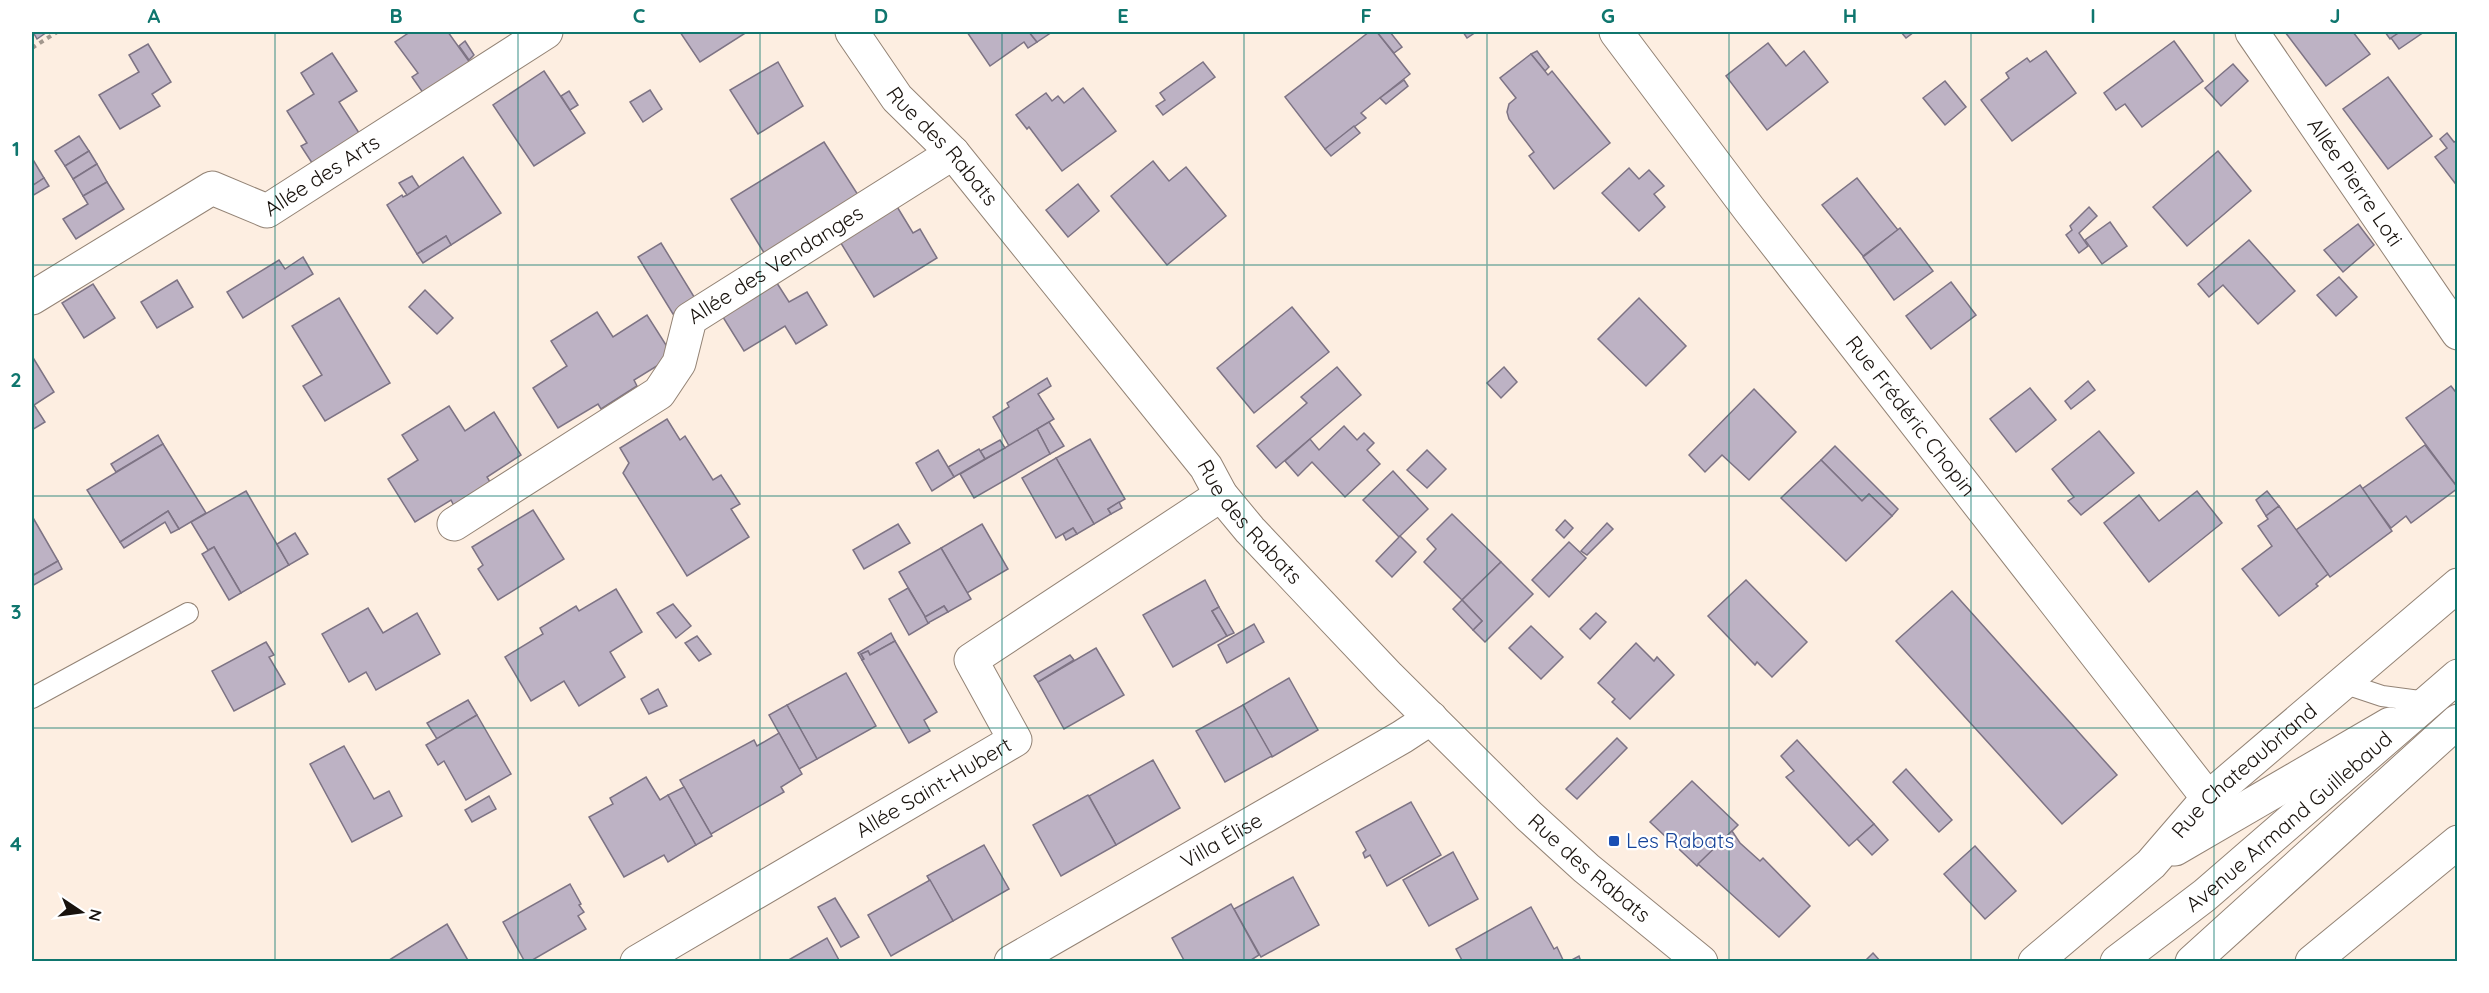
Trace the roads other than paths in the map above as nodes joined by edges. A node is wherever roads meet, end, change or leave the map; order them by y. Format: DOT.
graph roads {
  1 [pos="546,32"];
  2 [pos="852,32"];
  3 [pos="1616,32"];
  4 [pos="2252,32"];
  5 [pos="953,153"];
  6 [pos="32,298"];
  7 [pos="2457,333"];
  8 [pos="1221,495"];
  9 [pos="454,524"];
  10 [pos="2457,585"];
  11 [pos="188,613"];
  12 [pos="2457,676"];
  13 [pos="2343,683"];
  14 [pos="32,698"];
  15 [pos="2427,702"];
  16 [pos="1431,718"];
  17 [pos="2457,721"];
  18 [pos="2208,798"];
  19 [pos="2457,842"];
  20 [pos="2151,864"];
  21 [pos="637,962"];
  22 [pos="1011,962"];
  23 [pos="1701,962"];
  24 [pos="2035,962"];
  25 [pos="2117,962"];
  26 [pos="2192,962"];
  27 [pos="2312,962"];
  1 -- 6 [label="street, Allée des Arts"];
  2 -- 5 [label="street, Rue des Rabats"];
  3 -- 18 [label="street, Rue Frédéric Chopin"];
  4 -- 7 [label="street, Allée Pierre Loti"];
  5 -- 8 [label="street, Rue des Rabats"];
  5 -- 9 [label="street, Allée des Vendanges"];
  8 -- 16 [label="street, Rue des Rabats"];
  8 -- 21 [label="street, Allée Saint-Hubert"];
  10 -- 13 [label="street, Rue Chateaubriand"];
  11 -- 14 [label="lane"];
  12 -- 15 [label="street, Avenue Armand Guillebaud"];
  13 -- 15 [label="lane"];
  13 -- 18 [label="street, Rue Chateaubriand"];
  15 -- 20 [label="street"];
  15 -- 25 [label="street, Avenue Armand Guillebaud"];
  16 -- 22 [label="street, Villa Élise"];
  16 -- 23 [label="street, Rue des Rabats"];
  17 -- 26 [label="street, Avenue Armand Guillebaud"];
  18 -- 20 [label="street, Rue Chateaubriand"];
  19 -- 27 [label="street"];
  20 -- 24 [label="street, Rue Chateaubriand"];
}
